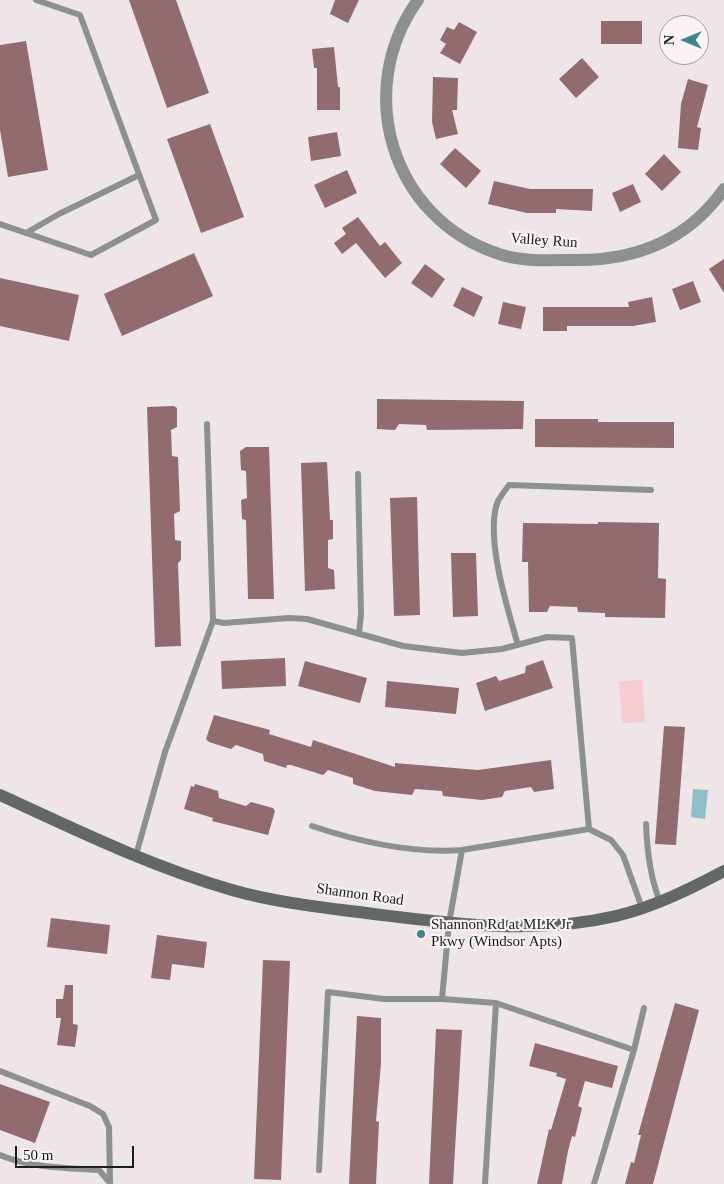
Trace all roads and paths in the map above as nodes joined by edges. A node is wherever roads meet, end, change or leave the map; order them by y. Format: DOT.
graph roads {
  1 [pos="36,0"];
  2 [pos="418,0"];
  3 [pos="139,175"];
  4 [pos="724,189"];
  5 [pos="0,224"];
  6 [pos="26,233"];
  7 [pos="207,424"];
  8 [pos="358,474"];
  9 [pos="652,490"];
  10 [pos="213,621"];
  11 [pos="359,634"];
  12 [pos="518,645"];
  13 [pos="0,795"];
  14 [pos="646,824"];
  15 [pos="312,826"];
  16 [pos="589,829"];
  17 [pos="462,850"];
  18 [pos="136,855"];
  19 [pos="724,871"];
  20 [pos="660,902"];
  21 [pos="642,908"];
  22 [pos="449,923"];
  23 [pos="442,999"];
  24 [pos="496,1003"];
  25 [pos="644,1008"];
  26 [pos="634,1050"];
  27 [pos="0,1071"];
  28 [pos="0,1155"];
  29 [pos="319,1170"];
  30 [pos="110,1183"];
  31 [pos="484,1184"];
  32 [pos="594,1184"];
  1 -- 3 [label="lane"];
  2 -- 4 [label="street, Valley Run"];
  3 -- 6 [label="lane"];
  3 -- 6 [label="lane"];
  5 -- 6 [label="lane"];
  7 -- 10 [label="lane"];
  8 -- 11 [label="lane"];
  9 -- 12 [label="lane"];
  10 -- 11 [label="lane"];
  10 -- 18 [label="lane"];
  11 -- 12 [label="lane"];
  12 -- 16 [label="lane"];
  13 -- 18 [label="street, Shannon Road"];
  14 -- 20 [label="lane"];
  15 -- 17 [label="lane"];
  16 -- 17 [label="lane"];
  16 -- 21 [label="lane"];
  17 -- 22 [label="lane"];
  18 -- 22 [label="street, Shannon Road"];
  19 -- 20 [label="street, Shannon Road"];
  20 -- 21 [label="street, Shannon Road"];
  21 -- 22 [label="street, Shannon Road"];
  22 -- 23 [label="lane"];
  23 -- 24 [label="lane"];
  23 -- 29 [label="lane"];
  24 -- 26 [label="lane"];
  24 -- 31 [label="lane"];
  25 -- 26 [label="lane"];
  26 -- 32 [label="lane"];
  27 -- 30 [label="lane"];
  28 -- 30 [label="lane"];
}
